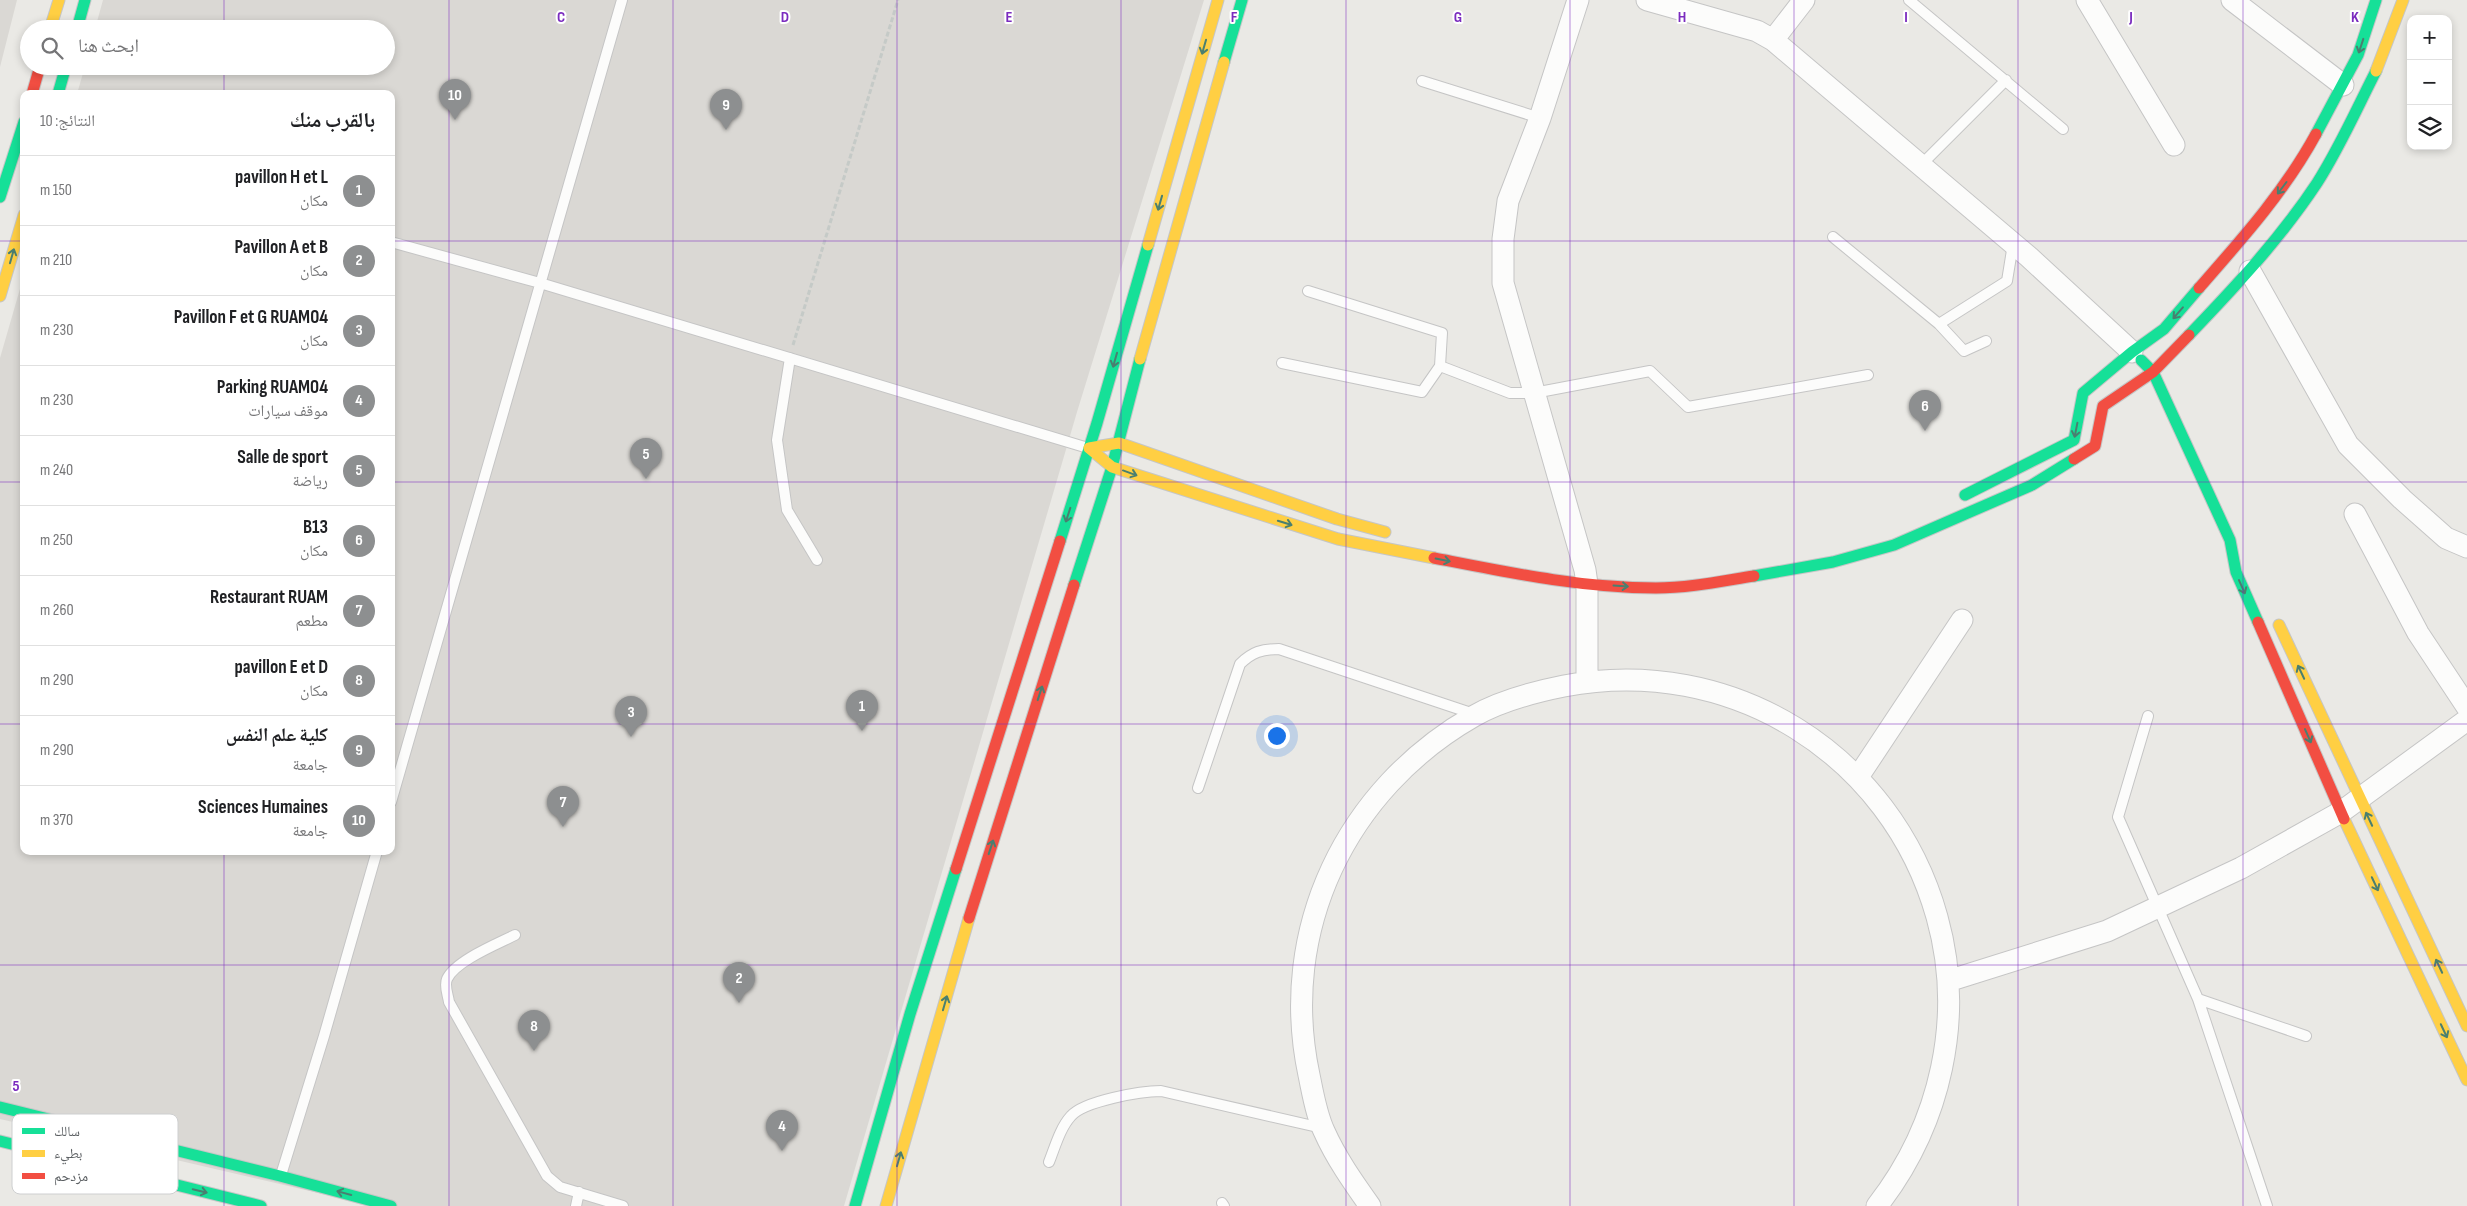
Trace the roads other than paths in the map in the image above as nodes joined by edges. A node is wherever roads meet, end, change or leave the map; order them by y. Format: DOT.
graph roads {
  1 [pos="58,0"];
  2 [pos="85,0"];
  3 [pos="622,0"];
  4 [pos="1218,0"];
  5 [pos="1242,0"];
  6 [pos="1578,0"];
  7 [pos="1647,0"];
  8 [pos="1804,0"];
  9 [pos="1909,0"];
  10 [pos="2087,0"];
  11 [pos="2232,0"];
  12 [pos="2376,0"];
  13 [pos="2403,0"];
  14 [pos="52,20"];
  15 [pos="79,20"];
  16 [pos="1773,40"];
  17 [pos="37,75"];
  18 [pos="63,75"];
  19 [pos="2006,80"];
  20 [pos="1422,81"];
  21 [pos="2343,85"];
  22 [pos="33,90"];
  23 [pos="59,90"];
  24 [pos="1540,118"];
  25 [pos="2064,129"];
  26 [pos="2174,145"];
  27 [pos="0,155"];
  28 [pos="18,158"];
  29 [pos="1921,165"];
  30 [pos="20,178"];
  31 [pos="3,180"];
  32 [pos="0,198"];
  33 [pos="20,228"];
  34 [pos="1833,237"];
  35 [pos="395,243"];
  36 [pos="2013,243"];
  37 [pos="2250,271"];
  38 [pos="540,283"];
  39 [pos="1308,291"];
  40 [pos="0,296"];
  41 [pos="1939,324"];
  42 [pos="1986,341"];
  43 [pos="2132,352"];
  44 [pos="790,358"];
  45 [pos="1282,363"];
  46 [pos="1440,366"];
  47 [pos="2153,372"];
  48 [pos="1868,374"];
  49 [pos="1534,393"];
  50 [pos="1119,442"];
  51 [pos="1089,448"];
  52 [pos="1112,467"];
  53 [pos="1956,500"];
  54 [pos="2355,514"];
  55 [pos="1395,535"];
  56 [pos="2230,540"];
  57 [pos="2467,547"];
  58 [pos="2246,558"];
  59 [pos="817,560"];
  60 [pos="1586,573"];
  61 [pos="2276,618"];
  62 [pos="1962,620"];
  63 [pos="1587,682"];
  64 [pos="2467,707"];
  65 [pos="1475,714"];
  66 [pos="2148,716"];
  67 [pos="2467,720"];
  68 [pos="1858,777"];
  69 [pos="395,788"];
  70 [pos="1198,788"];
  71 [pos="2360,799"];
  72 [pos="2341,812"];
  73 [pos="376,855"];
  74 [pos="2158,907"];
  75 [pos="515,935"];
  76 [pos="1948,982"];
  77 [pos="2198,999"];
  78 [pos="2467,1026"];
  79 [pos="2306,1036"];
  80 [pos="2467,1080"];
  81 [pos="0,1107"];
  82 [pos="28,1114"];
  83 [pos="1323,1129"];
  84 [pos="178,1151"];
  85 [pos="1050,1162"];
  86 [pos="280,1176"];
  87 [pos="178,1185"];
  88 [pos="579,1192"];
  89 [pos="261,1206"];
  90 [pos="391,1206"];
  91 [pos="576,1206"];
  92 [pos="622,1206"];
  93 [pos="855,1206"];
  94 [pos="886,1206"];
  95 [pos="1370,1206"];
  96 [pos="1877,1206"];
  97 [pos="2267,1206"];
  1 -- 14 [label="main road"];
  2 -- 15 [label="main road"];
  3 -- 38 [label="lane"];
  4 -- 51 [label="main road, one-way"];
  5 -- 50 [label="main road"];
  6 -- 24 [label="street"];
  7 -- 16 [label="street"];
  8 -- 16 [label="street"];
  9 -- 19 [label="lane"];
  10 -- 26 [label="street"];
  11 -- 21 [label="street"];
  12 -- 21 [label="main road, one-way"];
  13 -- 37 [label="main road"];
  16 -- 29 [label="street"];
  17 -- 22 [label="main road"];
  18 -- 23 [label="main road"];
  19 -- 25 [label="lane"];
  19 -- 29 [label="lane"];
  20 -- 24 [label="lane"];
  21 -- 43 [label="main road, one-way"];
  24 -- 49 [label="street"];
  27 -- 28 [label="main road"];
  28 -- 31 [label="main road"];
  29 -- 36 [label="street"];
  30 -- 31 [label="main road"];
  31 -- 32 [label="main road"];
  40 -- 33 [label="main road, one-way"];
  34 -- 41 [label="lane"];
  35 -- 38 [label="lane"];
  36 -- 41 [label="lane"];
  36 -- 43 [label="street"];
  37 -- 47 [label="main road"];
  37 -- 57 [label="street"];
  38 -- 44 [label="lane"];
  38 -- 69 [label="lane"];
  39 -- 46 [label="lane"];
  41 -- 42 [label="lane"];
  43 -- 47 [label="main road"];
  43 -- 53 [label="main road, one-way"];
  44 -- 51 [label="lane"];
  44 -- 59 [label="lane"];
  45 -- 46 [label="lane"];
  46 -- 49 [label="lane"];
  47 -- 56 [label="main road"];
  60 -- 47 [label="main road, one-way"];
  48 -- 49 [label="lane"];
  49 -- 60 [label="street"];
  50 -- 51 [label="main road"];
  50 -- 52 [label="main road"];
  50 -- 55 [label="main road"];
  51 -- 52 [label="main road"];
  51 -- 93 [label="main road, one-way"];
  52 -- 60 [label="main road, one-way"];
  94 -- 52 [label="main road, one-way"];
  54 -- 64 [label="street"];
  56 -- 58 [label="main road"];
  56 -- 72 [label="main road, one-way"];
  60 -- 63 [label="street"];
  71 -- 61 [label="main road, one-way"];
  62 -- 68 [label="street"];
  63 -- 65 [label="street"];
  63 -- 68 [label="street"];
  65 -- 70 [label="lane"];
  65 -- 83 [label="street"];
  66 -- 74 [label="lane"];
  67 -- 71 [label="street"];
  68 -- 76 [label="street"];
  71 -- 72 [label="street"];
  78 -- 71 [label="main road, one-way"];
  72 -- 74 [label="street"];
  72 -- 80 [label="main road, one-way"];
  73 -- 86 [label="lane"];
  74 -- 76 [label="street"];
  74 -- 77 [label="lane"];
  75 -- 88 [label="lane"];
  76 -- 96 [label="street"];
  77 -- 79 [label="lane"];
  77 -- 97 [label="lane"];
  81 -- 82 [label="main road"];
  83 -- 85 [label="lane"];
  83 -- 95 [label="street"];
  84 -- 86 [label="main road"];
  90 -- 86 [label="main road, one-way"];
  87 -- 89 [label="main road, one-way"];
  88 -- 91 [label="lane"];
  88 -- 92 [label="lane"];
}
